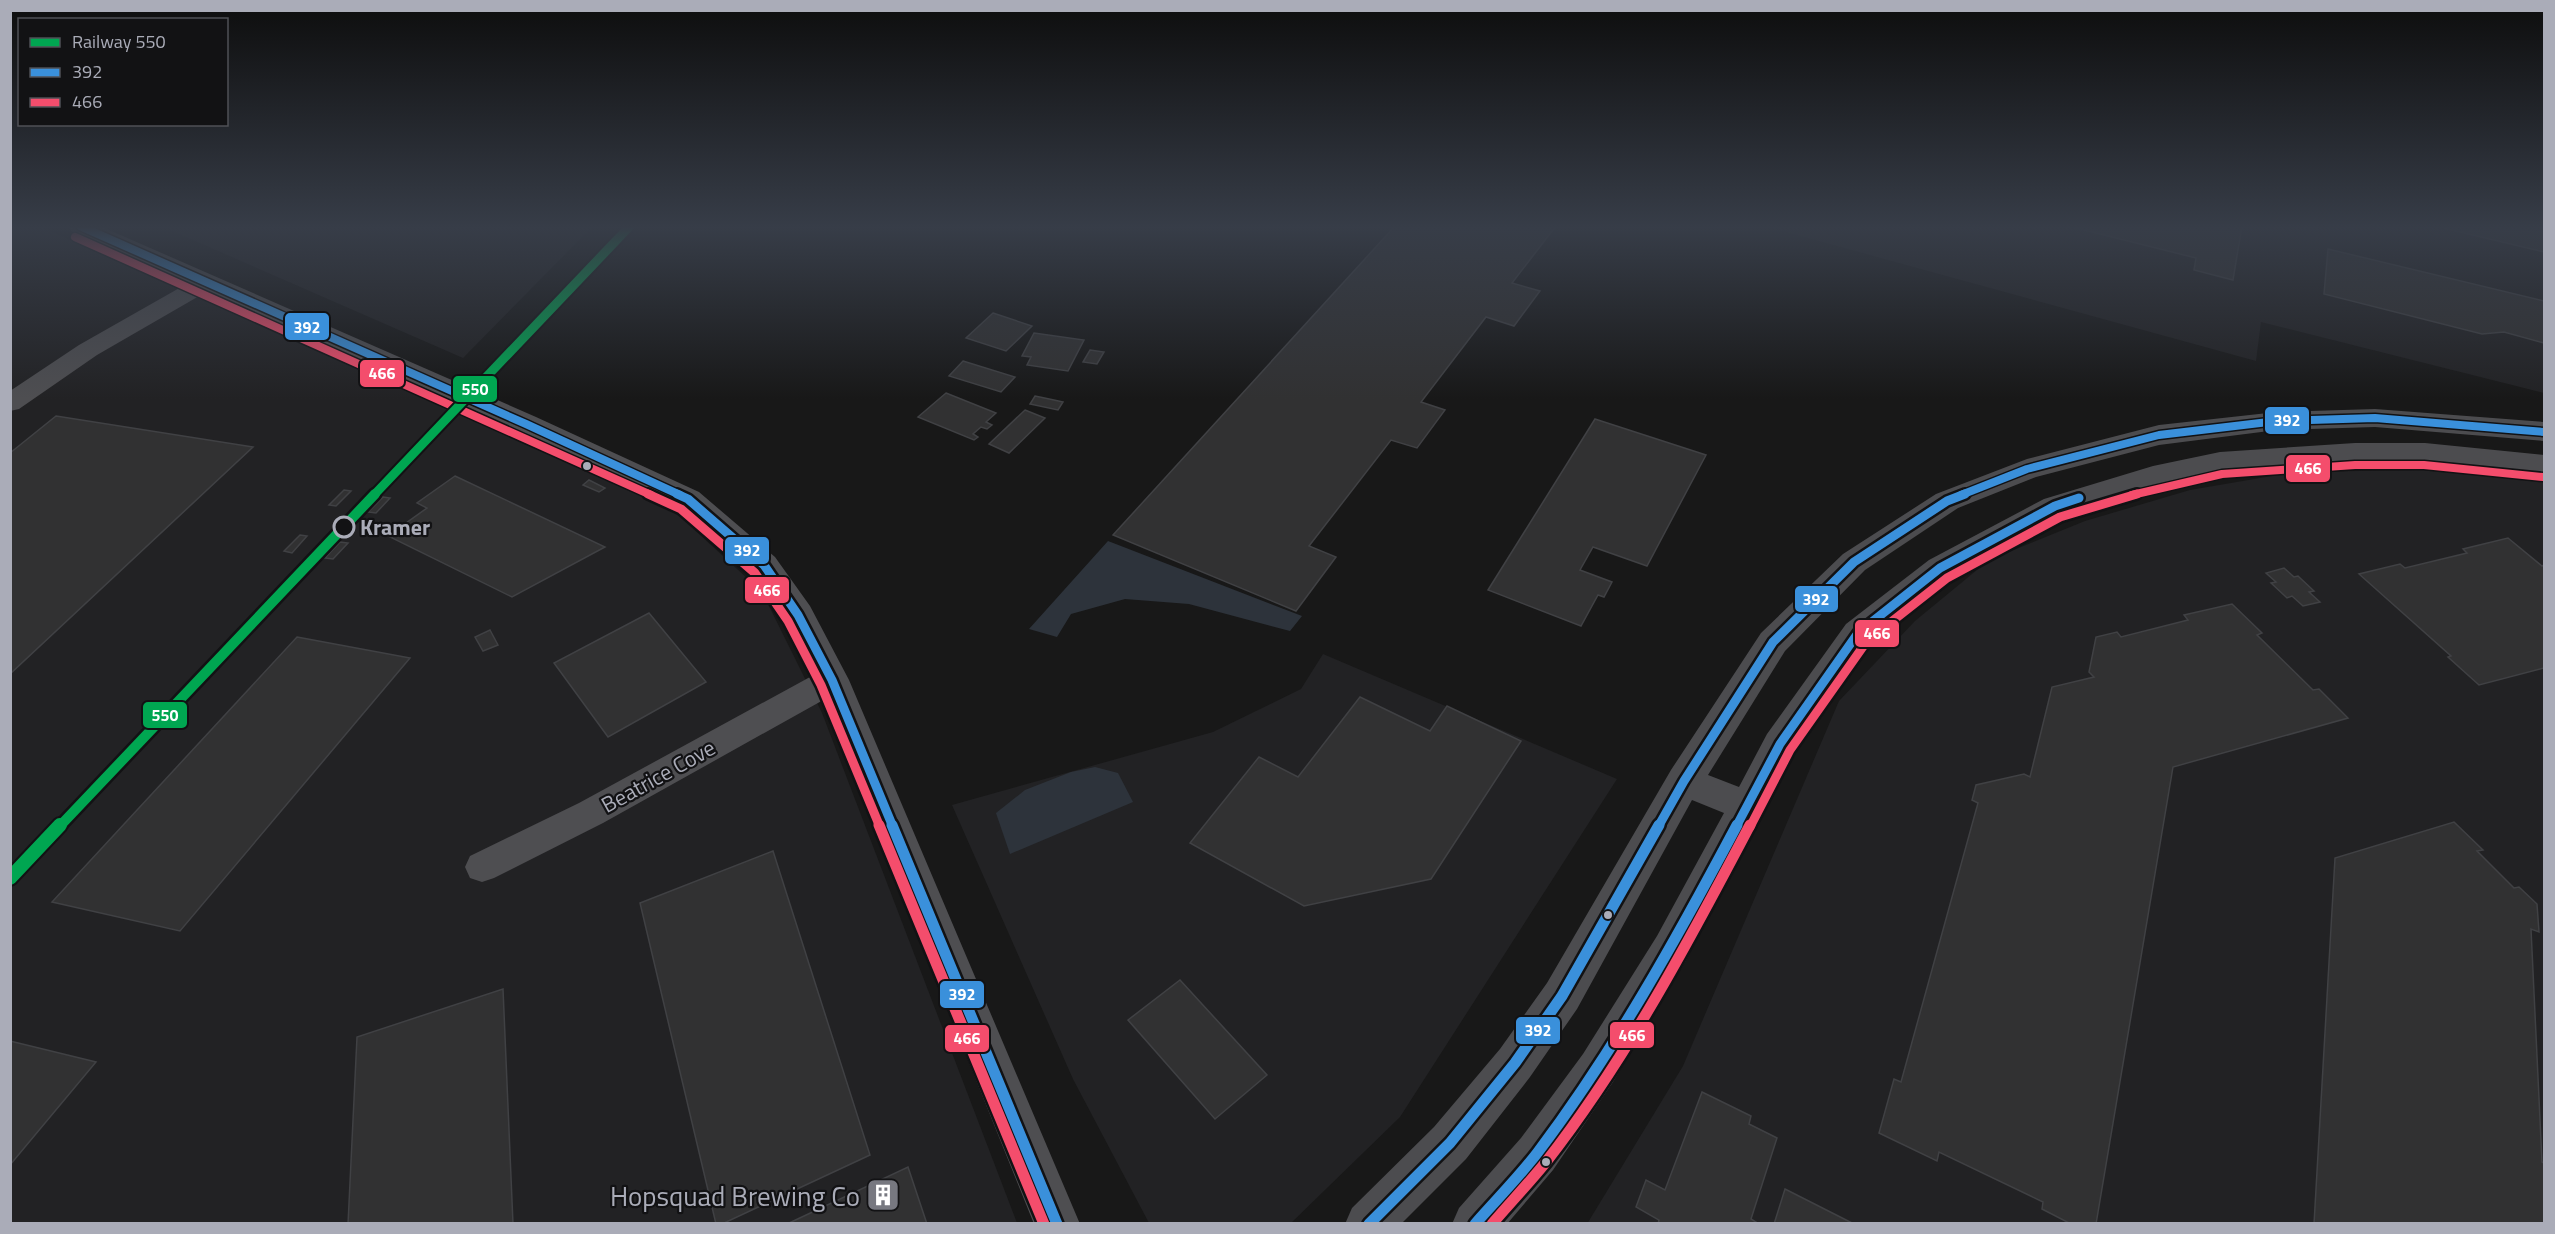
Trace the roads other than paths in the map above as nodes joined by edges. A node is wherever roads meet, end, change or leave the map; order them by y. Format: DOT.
graph roads {
  1 [pos="204,284"];
  2 [pos="206,284"];
  3 [pos="10,403"];
  4 [pos="2544,432"];
  5 [pos="2159,435"];
  6 [pos="2109,446"];
  7 [pos="2544,465"];
  8 [pos="2199,466"];
  9 [pos="2146,478"];
  10 [pos="832,680"];
  11 [pos="1684,781"];
  12 [pos="1747,806"];
  13 [pos="482,867"];
  14 [pos="1057,1224"];
  15 [pos="1368,1224"];
  16 [pos="1475,1224"];
  1 -- 3 [label="street"];
  2 -- 10 [label="street"];
  4 -- 5 [label="main road"];
  5 -- 6 [label="main road"];
  5 -- 8 [label="main road"];
  6 -- 9 [label="main road"];
  6 -- 11 [label="main road"];
  7 -- 8 [label="main road"];
  8 -- 9 [label="main road"];
  9 -- 12 [label="main road"];
  10 -- 13 [label="street, Beatrice Cove"];
  10 -- 14 [label="street"];
  11 -- 12 [label="main road"];
  11 -- 15 [label="main road"];
  12 -- 16 [label="main road"];
}
